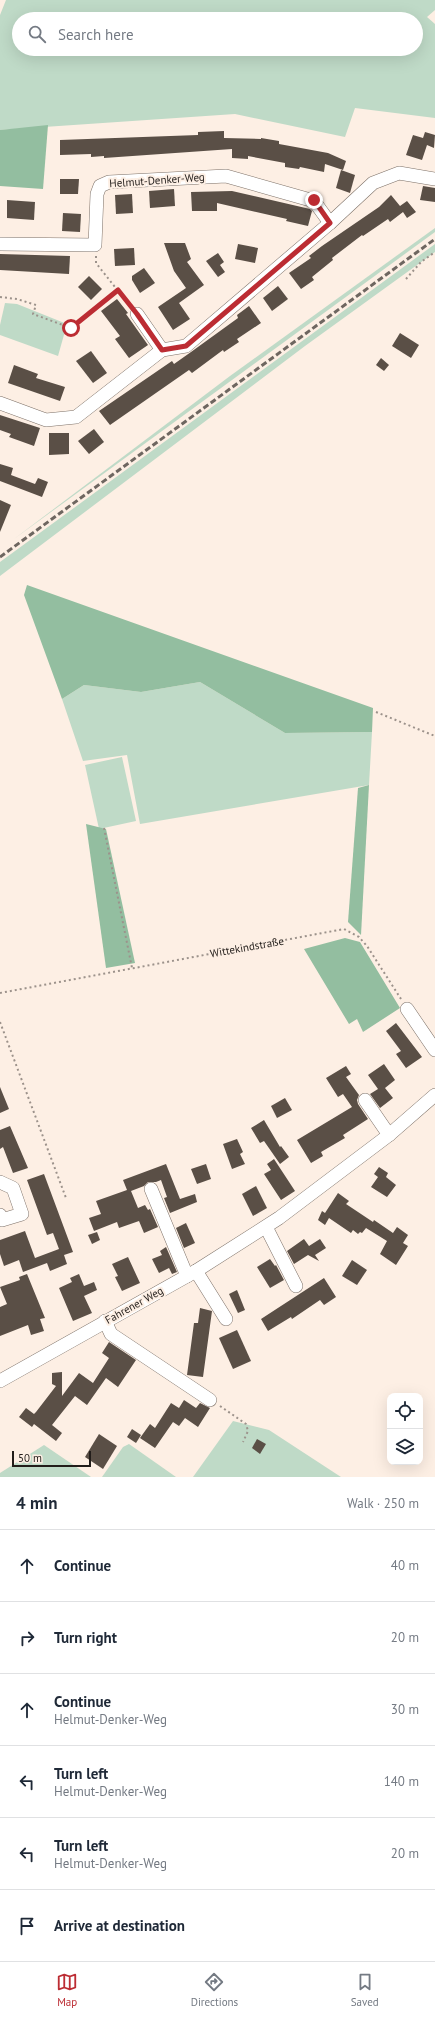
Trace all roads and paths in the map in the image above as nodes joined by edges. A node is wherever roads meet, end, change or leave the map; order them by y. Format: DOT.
graph roads {
  1 [pos="435,179"];
  2 [pos="330,223"];
  3 [pos="0,244"];
  4 [pos="95,245"];
  5 [pos="435,252"];
  6 [pos="406,278"];
  7 [pos="118,290"];
  8 [pos="0,297"];
  9 [pos="137,314"];
  10 [pos="162,350"];
  11 [pos="0,403"];
  12 [pos="376,712"];
  13 [pos="435,736"];
  14 [pos="104,828"];
  15 [pos="132,968"];
  16 [pos="0,993"];
  17 [pos="407,1009"];
  18 [pos="0,1022"];
  19 [pos="435,1050"];
  20 [pos="435,1095"];
  21 [pos="365,1100"];
  22 [pos="388,1135"];
  23 [pos="0,1182"];
  24 [pos="151,1190"];
  25 [pos="66,1198"];
  26 [pos="0,1215"];
  27 [pos="266,1227"];
  28 [pos="192,1274"];
  29 [pos="296,1286"];
  30 [pos="226,1318"];
  31 [pos="105,1321"];
  32 [pos="0,1381"];
  33 [pos="210,1400"];
  34 [pos="243,1442"];
  1 -- 2 [label="street"];
  2 -- 4 [label="street, Helmut-Denker-Weg"];
  2 -- 10 [label="street"];
  3 -- 4 [label="street"];
  4 -- 7 [label="path"];
  5 -- 6 [label="path"];
  7 -- 8 [label="path"];
  7 -- 9 [label="path"];
  9 -- 10 [label="street"];
  10 -- 11 [label="street"];
  12 -- 13 [label="path"];
  14 -- 15 [label="path"];
  15 -- 16 [label="path, Wittekindstraße"];
  15 -- 17 [label="path, Wittekindstraße"];
  17 -- 19 [label="street"];
  18 -- 25 [label="path"];
  20 -- 22 [label="street, Fahrener Weg"];
  21 -- 22 [label="street"];
  22 -- 27 [label="street, Fahrener Weg"];
  23 -- 26 [label="street"];
  24 -- 28 [label="street"];
  27 -- 28 [label="street, Fahrener Weg"];
  27 -- 29 [label="street"];
  28 -- 30 [label="street"];
  28 -- 31 [label="street, Fahrener Weg"];
  31 -- 32 [label="street, Fahrener Weg"];
  31 -- 33 [label="street"];
  33 -- 34 [label="path"];
}
